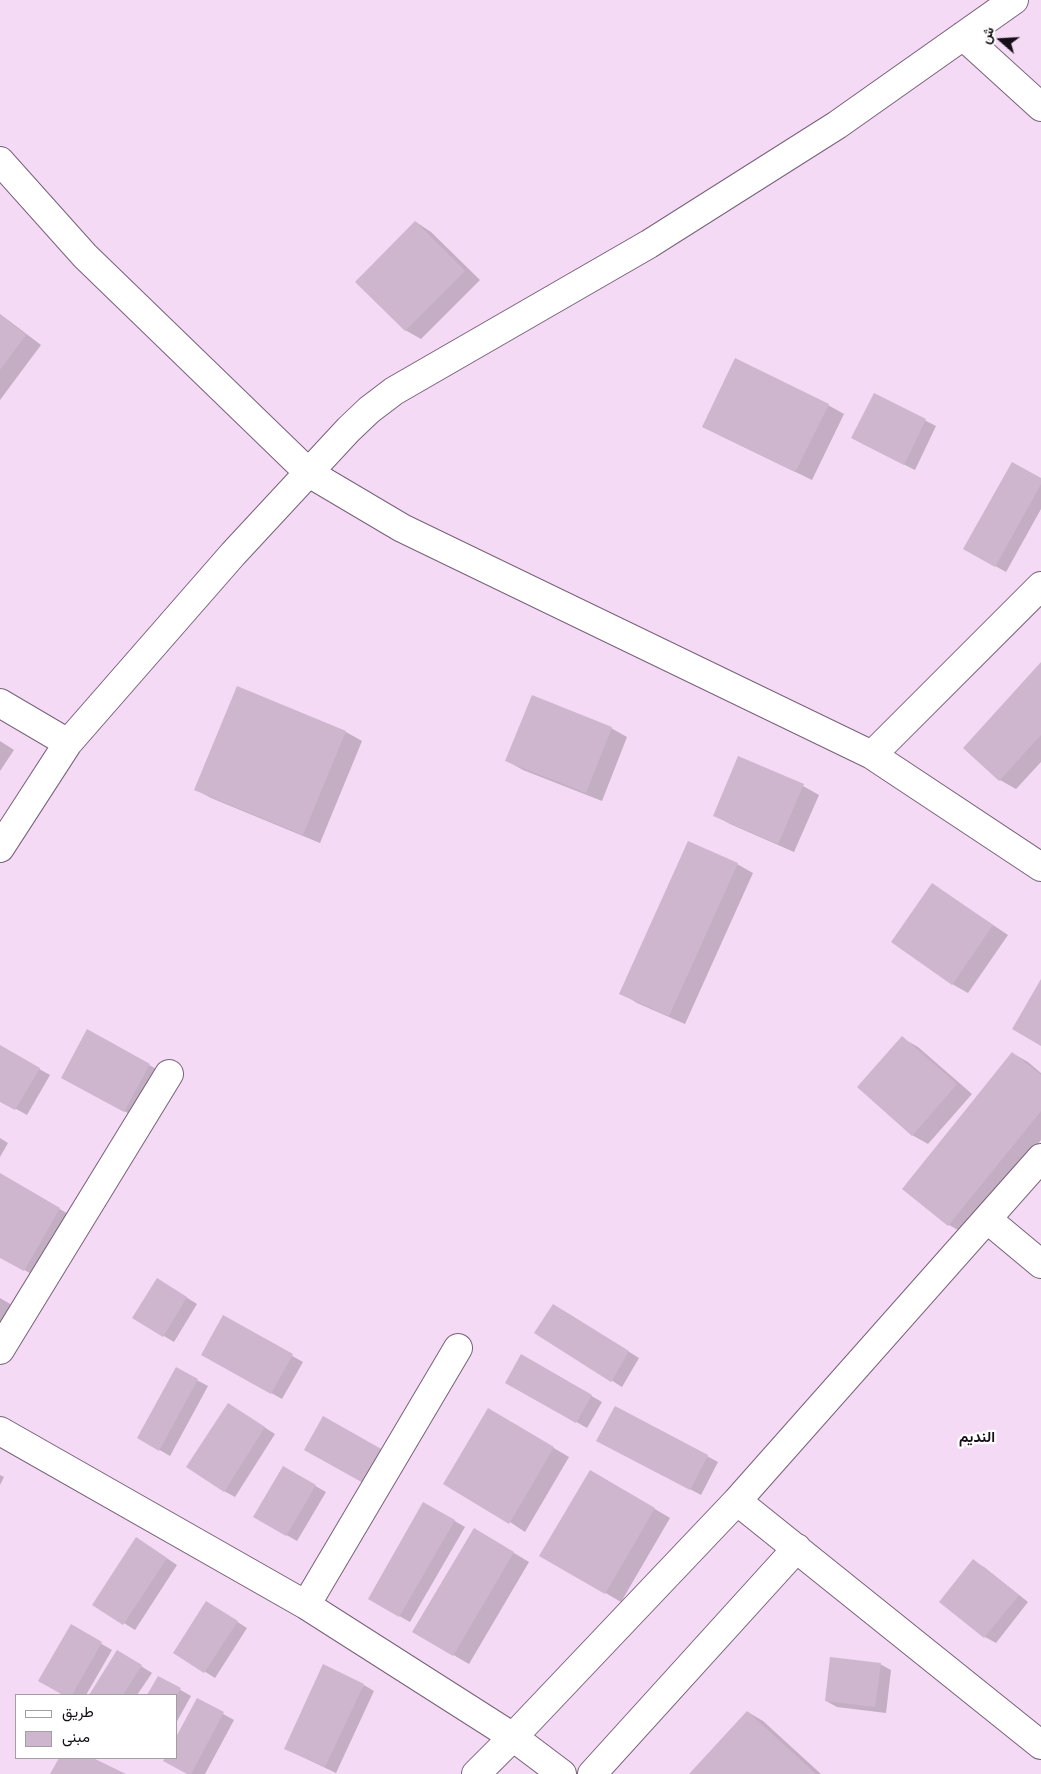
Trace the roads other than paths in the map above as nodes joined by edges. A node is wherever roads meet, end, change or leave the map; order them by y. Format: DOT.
graph roads {
  1 [pos="1014,0"];
  2 [pos="963,36"];
  3 [pos="1041,107"];
  4 [pos="0,161"];
  5 [pos="309,473"];
  6 [pos="1041,586"];
  7 [pos="0,703"];
  8 [pos="68,743"];
  9 [pos="872,755"];
  10 [pos="0,848"];
  11 [pos="1041,867"];
  12 [pos="169,1074"];
  13 [pos="1041,1158"];
  14 [pos="987,1219"];
  15 [pos="1041,1264"];
  16 [pos="458,1348"];
  17 [pos="0,1350"];
  18 [pos="0,1431"];
  19 [pos="737,1501"];
  20 [pos="796,1548"];
  21 [pos="306,1605"];
  22 [pos="513,1738"];
  23 [pos="1041,1745"];
  24 [pos="476,1774"];
  25 [pos="562,1774"];
  26 [pos="592,1774"];
  1 -- 2 [label="street"];
  2 -- 3 [label="street"];
  2 -- 5 [label="street"];
  4 -- 5 [label="street"];
  5 -- 8 [label="street"];
  5 -- 9 [label="street"];
  6 -- 9 [label="street"];
  7 -- 8 [label="street"];
  8 -- 10 [label="street"];
  9 -- 11 [label="street"];
  12 -- 17 [label="street"];
  13 -- 14 [label="street"];
  14 -- 15 [label="street"];
  14 -- 19 [label="street"];
  16 -- 21 [label="street"];
  18 -- 21 [label="street"];
  19 -- 20 [label="street"];
  19 -- 22 [label="street"];
  20 -- 23 [label="street"];
  20 -- 26 [label="street"];
  21 -- 22 [label="street"];
  22 -- 24 [label="street"];
  22 -- 25 [label="street"];
}
